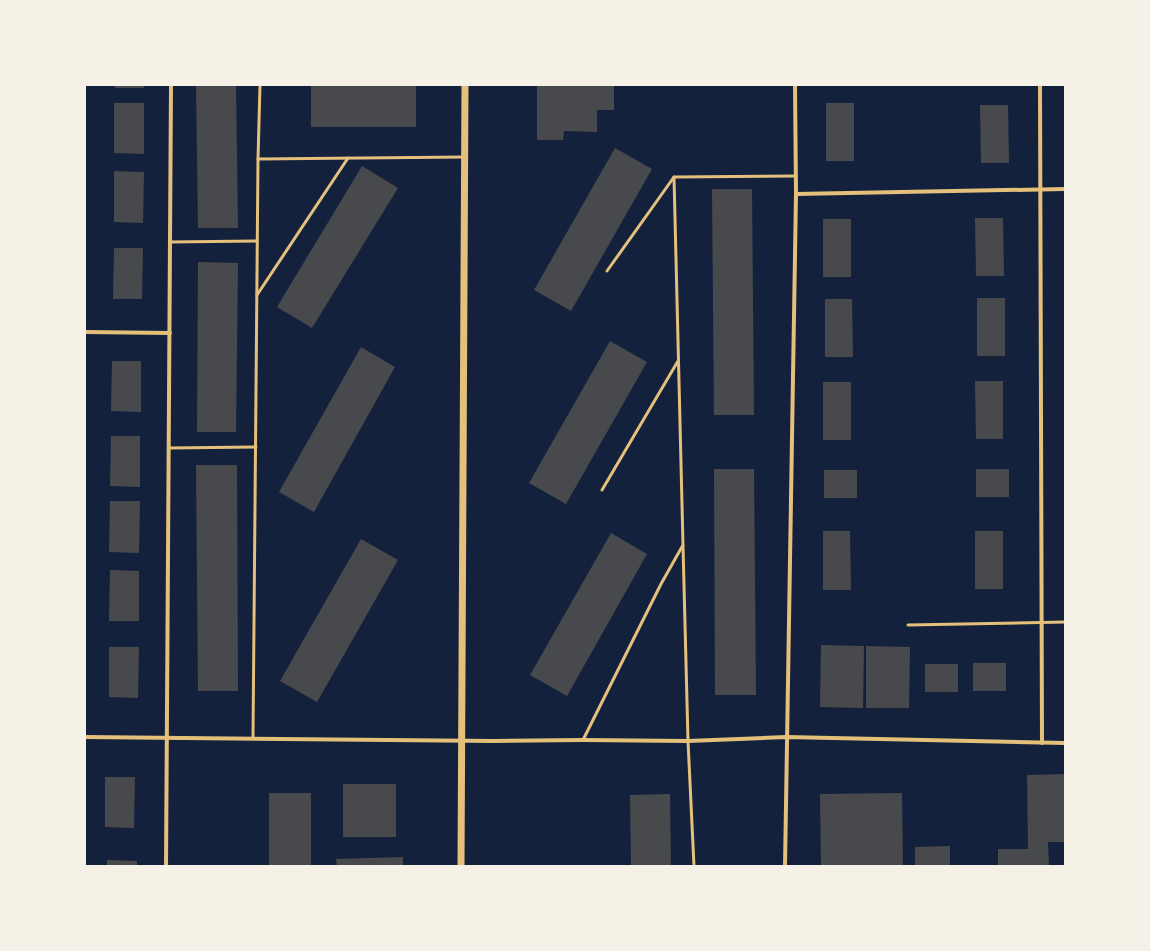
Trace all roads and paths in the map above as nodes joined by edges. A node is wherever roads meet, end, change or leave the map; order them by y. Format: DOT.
graph roads {
  1 [pos="171,85"];
  2 [pos="260,85"];
  3 [pos="466,85"];
  4 [pos="795,85"];
  5 [pos="1040,85"];
  6 [pos="465,157"];
  7 [pos="348,158"];
  8 [pos="258,159"];
  9 [pos="796,176"];
  10 [pos="674,177"];
  11 [pos="1040,189"];
  12 [pos="1065,189"];
  13 [pos="796,194"];
  14 [pos="257,241"];
  15 [pos="170,242"];
  16 [pos="607,271"];
  17 [pos="257,295"];
  18 [pos="85,332"];
  19 [pos="170,333"];
  20 [pos="678,361"];
  21 [pos="256,447"];
  22 [pos="169,448"];
  23 [pos="602,490"];
  24 [pos="682,545"];
  25 [pos="1043,621"];
  26 [pos="1065,622"];
  27 [pos="908,625"];
  28 [pos="786,736"];
  29 [pos="85,737"];
  30 [pos="167,737"];
  31 [pos="253,738"];
  32 [pos="583,740"];
  33 [pos="462,741"];
  34 [pos="688,741"];
  35 [pos="1042,743"];
  36 [pos="1065,743"];
  37 [pos="166,866"];
  38 [pos="461,866"];
  39 [pos="694,866"];
  40 [pos="785,866"];
  1 -- 15 [label="street"];
  2 -- 8 [label="lane"];
  3 -- 6 [label="street"];
  4 -- 9 [label="street"];
  5 -- 11 [label="street"];
  6 -- 7 [label="lane"];
  6 -- 33 [label="street"];
  7 -- 8 [label="lane"];
  7 -- 17 [label="lane"];
  8 -- 14 [label="lane"];
  9 -- 10 [label="lane"];
  9 -- 13 [label="street"];
  10 -- 16 [label="lane"];
  10 -- 20 [label="lane"];
  11 -- 12 [label="street"];
  11 -- 13 [label="street"];
  11 -- 25 [label="street"];
  13 -- 28 [label="street"];
  14 -- 15 [label="lane"];
  14 -- 17 [label="lane"];
  15 -- 19 [label="street"];
  17 -- 21 [label="lane"];
  18 -- 19 [label="street"];
  19 -- 22 [label="street"];
  20 -- 23 [label="lane"];
  20 -- 24 [label="lane"];
  21 -- 22 [label="lane"];
  21 -- 31 [label="lane"];
  22 -- 30 [label="street"];
  24 -- 32 [label="lane"];
  24 -- 34 [label="lane"];
  25 -- 26 [label="lane"];
  25 -- 27 [label="lane"];
  25 -- 35 [label="street"];
  28 -- 34 [label="street"];
  28 -- 35 [label="street"];
  28 -- 40 [label="street"];
  29 -- 30 [label="street"];
  30 -- 31 [label="street"];
  30 -- 37 [label="street"];
  31 -- 33 [label="street"];
  32 -- 33 [label="street"];
  32 -- 34 [label="street"];
  33 -- 38 [label="street"];
  34 -- 39 [label="lane"];
  35 -- 36 [label="street"];
}
